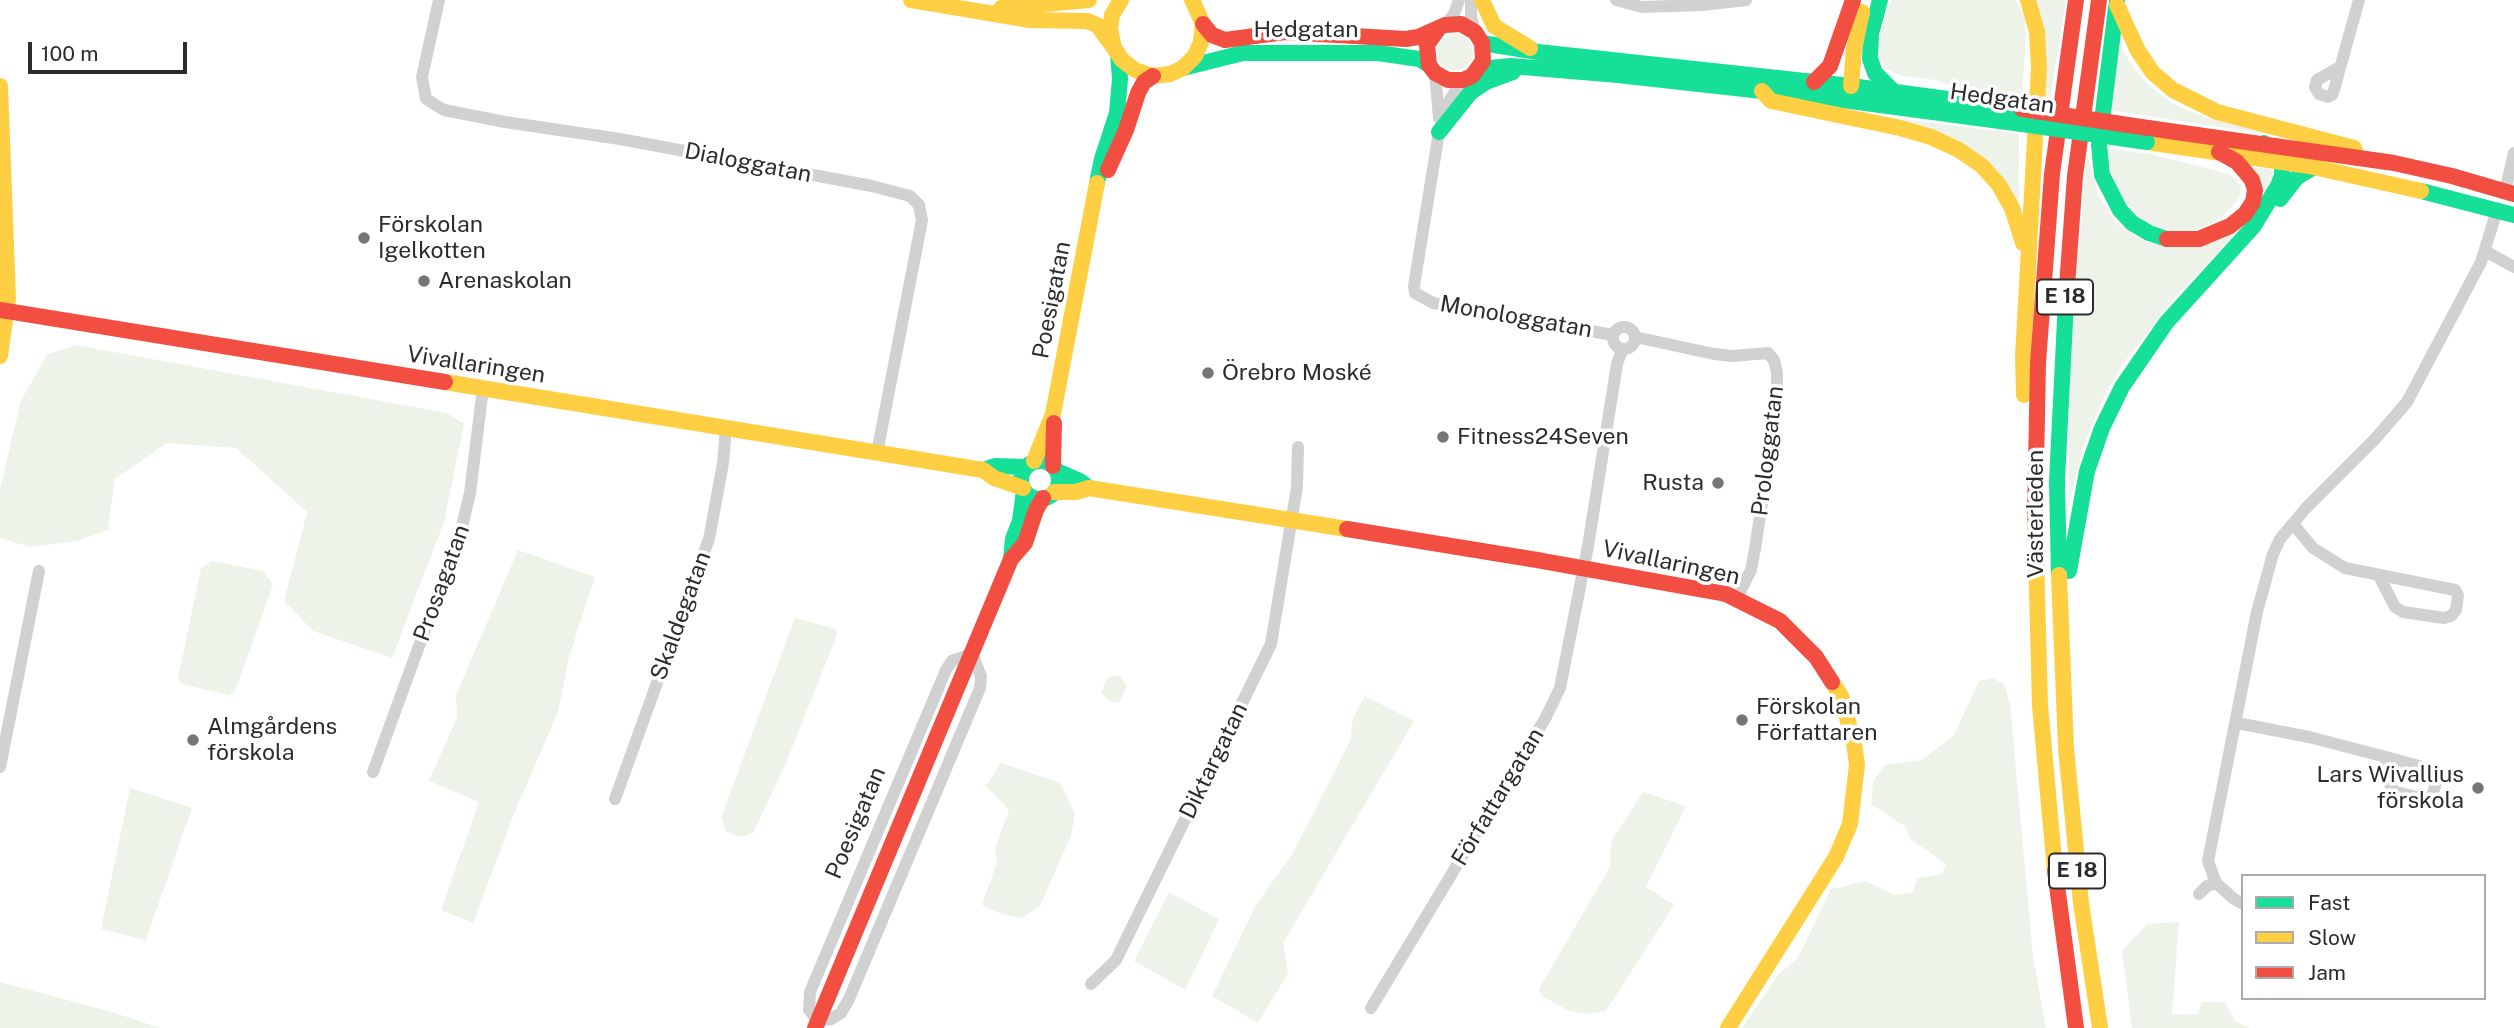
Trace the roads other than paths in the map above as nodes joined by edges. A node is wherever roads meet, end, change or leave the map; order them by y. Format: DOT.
graph roads {
  1 [pos="439,0"];
  2 [pos="911,0"];
  3 [pos="1089,0"];
  4 [pos="1121,0"];
  5 [pos="1459,0"];
  6 [pos="1471,0"];
  7 [pos="1482,0"];
  8 [pos="1616,0"];
  9 [pos="1746,0"];
  10 [pos="1853,0"];
  11 [pos="1865,0"];
  12 [pos="1880,0"];
  13 [pos="2028,0"];
  14 [pos="2076,0"];
  15 [pos="2099,0"];
  16 [pos="2359,0"];
  17 [pos="2117,1"];
  18 [pos="1198,8"];
  19 [pos="974,10"];
  20 [pos="1442,27"];
  21 [pos="1479,37"];
  22 [pos="1116,51"];
  23 [pos="1538,52"];
  24 [pos="2340,67"];
  25 [pos="1183,68"];
  26 [pos="1533,68"];
  27 [pos="1432,69"];
  28 [pos="1479,69"];
  29 [pos="1153,76"];
  30 [pos="1463,80"];
  31 [pos="1814,82"];
  32 [pos="0,86"];
  33 [pos="1762,91"];
  34 [pos="1893,92"];
  35 [pos="1850,94"];
  36 [pos="2022,117"];
  37 [pos="1439,132"];
  38 [pos="2147,135"];
  39 [pos="2264,143"];
  40 [pos="2220,152"];
  41 [pos="2514,153"];
  42 [pos="2358,158"];
  43 [pos="2280,162"];
  44 [pos="2312,166"];
  45 [pos="2509,192"];
  46 [pos="1097,195"];
  47 [pos="2270,203"];
  48 [pos="2497,210"];
  49 [pos="2514,215"];
  50 [pos="2485,251"];
  51 [pos="2028,262"];
  52 [pos="2514,267"];
  53 [pos="4,310"];
  54 [pos="1613,335"];
  55 [pos="1635,337"];
  56 [pos="1622,350"];
  57 [pos="0,356"];
  58 [pos="483,388"];
  59 [pos="1054,414"];
  60 [pos="726,428"];
  61 [pos="1298,447"];
  62 [pos="877,453"];
  63 [pos="1030,464"];
  64 [pos="1055,468"];
  65 [pos="983,470"];
  66 [pos="1089,488"];
  67 [pos="1023,489"];
  68 [pos="1049,495"];
  69 [pos="1291,520"];
  70 [pos="2292,524"];
  71 [pos="2036,534"];
  72 [pos="1012,559"];
  73 [pos="1583,568"];
  74 [pos="39,571"];
  75 [pos="2379,576"];
  76 [pos="2059,596"];
  77 [pos="1737,598"];
  78 [pos="2237,723"];
  79 [pos="2386,757"];
  80 [pos="0,767"];
  81 [pos="373,772"];
  82 [pos="615,799"];
  83 [pos="2216,883"];
  84 [pos="2199,894"];
  85 [pos="2241,903"];
  86 [pos="1091,985"];
  87 [pos="1371,1008"];
  88 [pos="817,1025"];
  89 [pos="1728,1028"];
  90 [pos="2076,1028"];
  91 [pos="2100,1028"];
  1 -- 62 [label="street, Dialoggatan"];
  2 -- 19 [label="main road"];
  3 -- 19 [label="main road"];
  4 -- 22 [label="main road, Poesigatan"];
  5 -- 20 [label="street"];
  6 -- 21 [label="street"];
  7 -- 23 [label="main road"];
  8 -- 9 [label="street"];
  10 -- 31 [label="main road"];
  11 -- 35 [label="main road"];
  12 -- 34 [label="main road"];
  13 -- 51 [label="main road, E 18"];
  14 -- 71 [label="main road, Västerleden / E 18"];
  15 -- 76 [label="main road, Västerleden / E 18"];
  16 -- 24 [label="street"];
  17 -- 40 [label="main road"];
  17 -- 42 [label="main road"];
  18 -- 20 [label="main road, Hedgatan"];
  18 -- 25 [label="main road"];
  19 -- 22 [label="main road"];
  20 -- 21 [label="main road"];
  20 -- 27 [label="main road"];
  21 -- 23 [label="main road, Hedgatan"];
  21 -- 28 [label="main road"];
  22 -- 29 [label="main road"];
  22 -- 46 [label="main road, Poesigatan"];
  23 -- 31 [label="main road, Hedgatan"];
  25 -- 27 [label="main road, Hedgatan"];
  25 -- 29 [label="main road, Hedgatan"];
  26 -- 28 [label="main road, Hedgatan"];
  26 -- 33 [label="main road, Hedgatan"];
  26 -- 37 [label="main road"];
  27 -- 30 [label="main road"];
  27 -- 37 [label="street, Monologgatan"];
  28 -- 30 [label="main road"];
  29 -- 46 [label="main road, Poesigatan"];
  30 -- 37 [label="street, Monologgatan"];
  31 -- 35 [label="main road, Hedgatan"];
  32 -- 53 [label="main road"];
  33 -- 35 [label="main road, Hedgatan"];
  33 -- 51 [label="main road, E 18"];
  34 -- 35 [label="main road, Hedgatan"];
  34 -- 36 [label="main road, Hedgatan"];
  35 -- 36 [label="main road, Hedgatan"];
  36 -- 38 [label="main road, Hedgatan, bridge"];
  37 -- 54 [label="street, Monologgatan"];
  38 -- 39 [label="main road, Hedgatan"];
  38 -- 40 [label="main road, Hedgatan"];
  39 -- 42 [label="main road, Hedgatan"];
  39 -- 43 [label="main road"];
  40 -- 43 [label="main road, Hedgatan"];
  41 -- 45 [label="street"];
  42 -- 45 [label="main road, Hedgatan"];
  43 -- 44 [label="main road, Hedgatan"];
  43 -- 47 [label="main road, E 18"];
  44 -- 47 [label="main road, E 18"];
  44 -- 48 [label="main road, Hedgatan"];
  45 -- 48 [label="main road"];
  46 -- 59 [label="main road, Poesigatan"];
  47 -- 76 [label="main road, E 18"];
  48 -- 49 [label="main road, Hedgatan"];
  48 -- 50 [label="street"];
  50 -- 52 [label="street"];
  50 -- 70 [label="street"];
  51 -- 71 [label="main road, E 18"];
  53 -- 57 [label="main road"];
  53 -- 58 [label="main road, Vivallaringen"];
  54 -- 55 [label="street"];
  54 -- 56 [label="street"];
  55 -- 56 [label="street"];
  55 -- 77 [label="street, Prologgatan"];
  56 -- 73 [label="street"];
  58 -- 60 [label="main road, Vivallaringen"];
  58 -- 81 [label="street, Prosagatan"];
  59 -- 63 [label="main road, Poesigatan"];
  59 -- 64 [label="main road, Poesigatan"];
  60 -- 62 [label="main road, Vivallaringen"];
  60 -- 82 [label="street, Skaldegatan"];
  61 -- 69 [label="street, Diktargatan"];
  62 -- 65 [label="main road, Vivallaringen"];
  63 -- 64 [label="main road"];
  63 -- 65 [label="main road, Vivallaringen"];
  63 -- 67 [label="main road"];
  64 -- 66 [label="main road, Vivallaringen"];
  64 -- 68 [label="main road"];
  65 -- 67 [label="main road, Vivallaringen"];
  66 -- 68 [label="main road, Vivallaringen"];
  66 -- 69 [label="main road, Vivallaringen"];
  67 -- 68 [label="main road"];
  67 -- 72 [label="main road, Poesigatan"];
  68 -- 72 [label="main road, Poesigatan"];
  69 -- 73 [label="main road, Vivallaringen"];
  69 -- 86 [label="street, Diktargatan"];
  70 -- 75 [label="street"];
  70 -- 78 [label="street"];
  71 -- 90 [label="main road, Västerleden / E 18"];
  72 -- 88 [label="main road, Poesigatan"];
  73 -- 77 [label="main road, Vivallaringen"];
  73 -- 87 [label="street, Författargatan"];
  74 -- 80 [label="street"];
  75 -- 75 [label="street"];
  76 -- 91 [label="main road, Västerleden / E 18"];
  77 -- 89 [label="main road, Vivallaringen"];
  78 -- 79 [label="street"];
  78 -- 83 [label="street"];
  79 -- 79 [label="street"];
  83 -- 84 [label="street"];
  83 -- 85 [label="street"];
}
